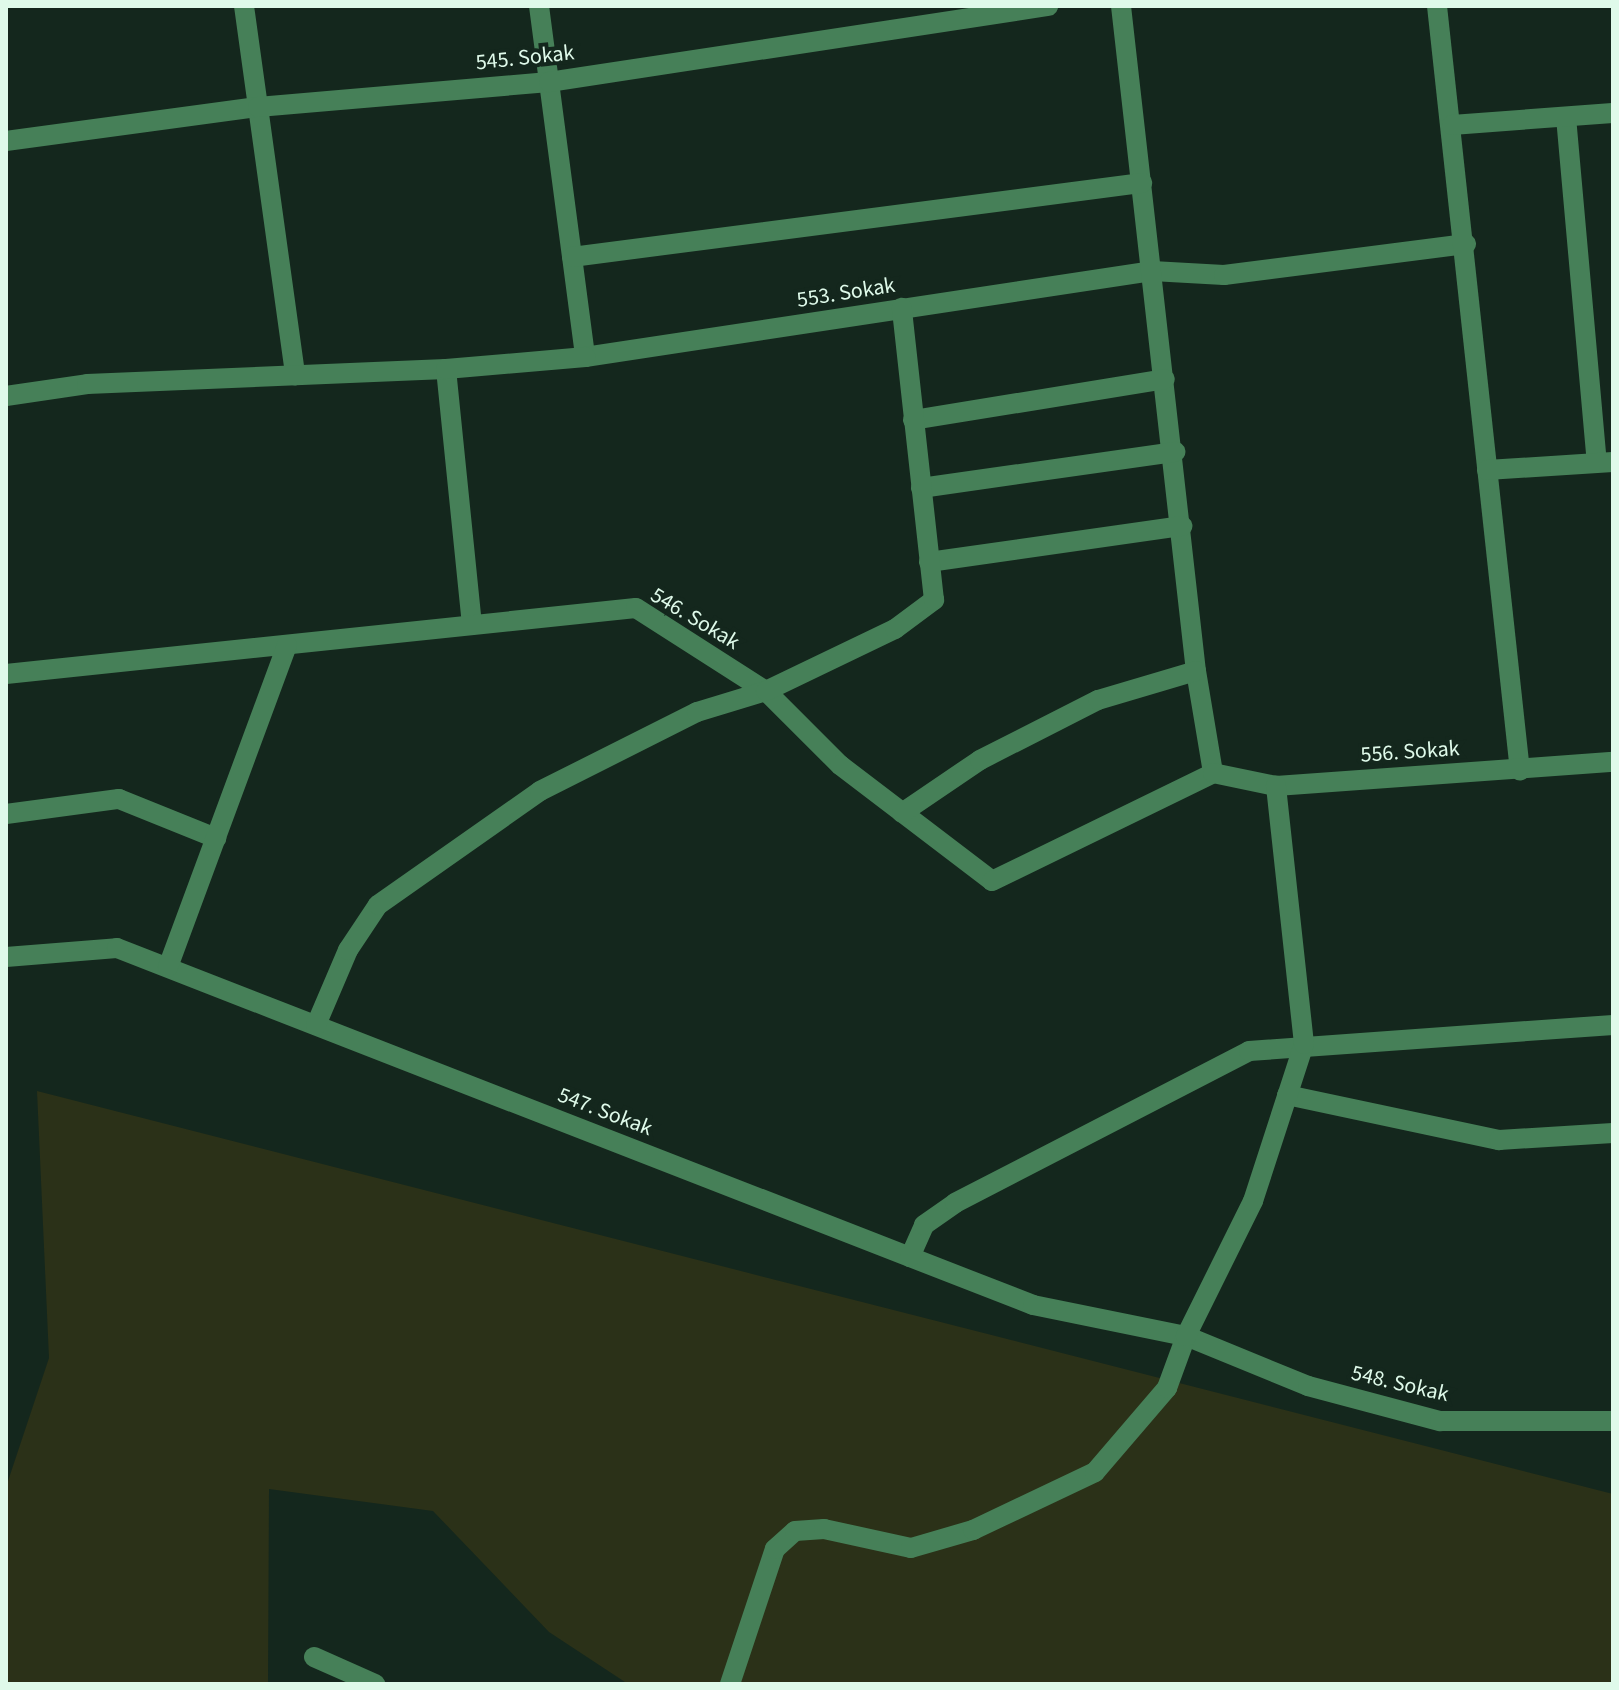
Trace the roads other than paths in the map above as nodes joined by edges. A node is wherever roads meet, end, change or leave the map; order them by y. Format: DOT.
graph roads {
  1 [pos="244,6"];
  2 [pos="539,6"];
  3 [pos="1048,6"];
  4 [pos="1121,6"];
  5 [pos="1437,6"];
  6 [pos="549,82"];
  7 [pos="258,107"];
  8 [pos="1613,113"];
  9 [pos="1566,117"];
  10 [pos="1452,125"];
  11 [pos="6,141"];
  12 [pos="1142,183"];
  13 [pos="1466,244"];
  14 [pos="572,257"];
  15 [pos="1152,271"];
  16 [pos="902,308"];
  17 [pos="585,357"];
  18 [pos="446,369"];
  19 [pos="295,375"];
  20 [pos="1165,379"];
  21 [pos="6,396"];
  22 [pos="913,420"];
  23 [pos="1175,452"];
  24 [pos="1605,463"];
  25 [pos="1487,470"];
  26 [pos="921,488"];
  27 [pos="1182,526"];
  28 [pos="929,562"];
  29 [pos="472,625"];
  30 [pos="287,645"];
  31 [pos="1196,671"];
  32 [pos="6,674"];
  33 [pos="766,691"];
  34 [pos="1613,762"];
  35 [pos="1520,771"];
  36 [pos="1213,773"];
  37 [pos="1276,786"];
  38 [pos="902,813"];
  39 [pos="6,814"];
  40 [pos="216,838"];
  41 [pos="6,957"];
  42 [pos="168,967"];
  43 [pos="316,1025"];
  44 [pos="1613,1025"];
  45 [pos="1304,1044"];
  46 [pos="1287,1095"];
  47 [pos="1613,1133"];
  48 [pos="910,1257"];
  49 [pos="1186,1336"];
  50 [pos="1613,1421"];
  51 [pos="314,1657"];
  52 [pos="375,1684"];
  53 [pos="730,1684"];
  1 -- 7 [label="street"];
  2 -- 6 [label="street"];
  3 -- 6 [label="street, 545. Sokak"];
  4 -- 12 [label="street"];
  5 -- 10 [label="street"];
  6 -- 7 [label="street, 545. Sokak"];
  6 -- 14 [label="street"];
  7 -- 11 [label="street, 545. Sokak"];
  7 -- 19 [label="street"];
  8 -- 9 [label="street"];
  9 -- 10 [label="street"];
  9 -- 24 [label="street"];
  10 -- 13 [label="street"];
  12 -- 14 [label="street"];
  12 -- 15 [label="street"];
  13 -- 15 [label="street, 553. Sokak"];
  13 -- 25 [label="street"];
  14 -- 17 [label="street"];
  15 -- 16 [label="street, 553. Sokak"];
  15 -- 20 [label="street"];
  16 -- 17 [label="street, 553. Sokak"];
  16 -- 22 [label="street"];
  17 -- 18 [label="street, 553. Sokak"];
  18 -- 19 [label="street, 553. Sokak"];
  18 -- 29 [label="street"];
  19 -- 21 [label="street, 553. Sokak"];
  20 -- 22 [label="street"];
  20 -- 23 [label="street"];
  22 -- 26 [label="street"];
  23 -- 26 [label="street"];
  23 -- 27 [label="street"];
  24 -- 25 [label="street"];
  25 -- 35 [label="street"];
  26 -- 28 [label="street"];
  27 -- 28 [label="street"];
  27 -- 31 [label="street"];
  28 -- 33 [label="street"];
  29 -- 30 [label="street, 546. Sokak"];
  29 -- 33 [label="street, 546. Sokak"];
  30 -- 32 [label="street, 546. Sokak"];
  30 -- 40 [label="street"];
  31 -- 36 [label="street"];
  31 -- 38 [label="street"];
  33 -- 38 [label="street, 546. Sokak"];
  33 -- 43 [label="street"];
  34 -- 35 [label="street, 556. Sokak"];
  35 -- 37 [label="street, 556. Sokak"];
  36 -- 37 [label="street, 556. Sokak"];
  36 -- 38 [label="street, 546. Sokak"];
  37 -- 45 [label="street"];
  39 -- 40 [label="street"];
  40 -- 42 [label="street"];
  41 -- 42 [label="street, 547. Sokak"];
  42 -- 43 [label="street, 547. Sokak"];
  43 -- 48 [label="street, 547. Sokak"];
  44 -- 45 [label="street"];
  45 -- 46 [label="street"];
  45 -- 48 [label="street"];
  46 -- 47 [label="street"];
  46 -- 49 [label="street"];
  48 -- 49 [label="street, 547. Sokak"];
  49 -- 50 [label="street, 548. Sokak"];
  49 -- 53 [label="street"];
  51 -- 52 [label="street"];
}
